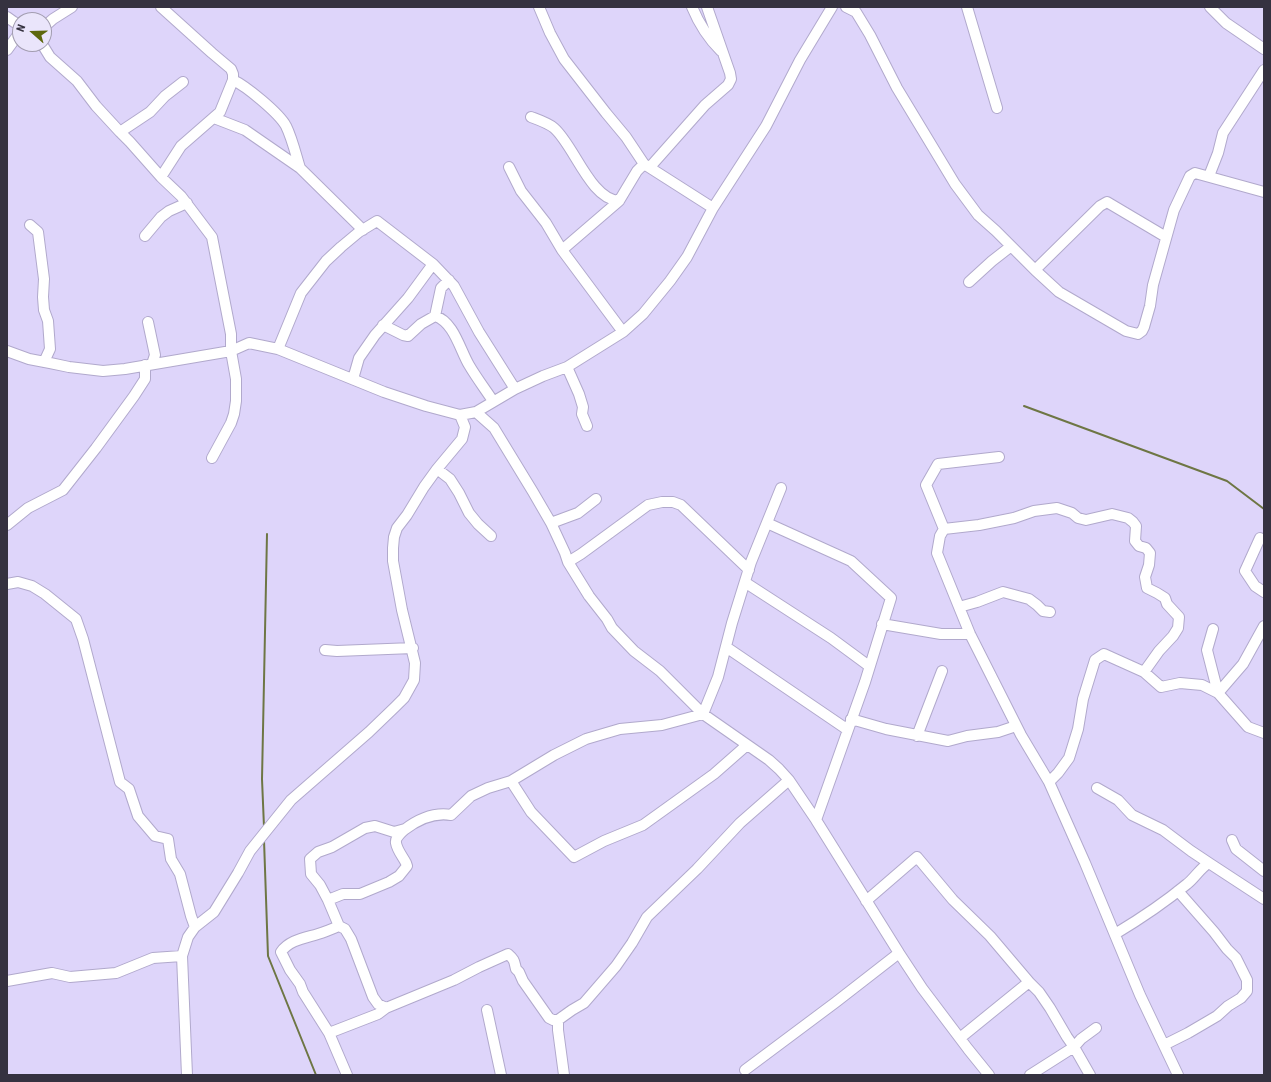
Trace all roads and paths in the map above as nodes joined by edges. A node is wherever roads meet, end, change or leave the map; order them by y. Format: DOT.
graph roads {
  1 [pos="72,7"];
  2 [pos="161,7"];
  3 [pos="539,7"];
  4 [pos="692,7"];
  5 [pos="707,7"];
  6 [pos="831,7"];
  7 [pos="846,7"];
  8 [pos="966,7"];
  9 [pos="1210,7"];
  10 [pos="52,20"];
  11 [pos="1264,49"];
  12 [pos="47,52"];
  13 [pos="723,53"];
  14 [pos="1264,70"];
  15 [pos="233,80"];
  16 [pos="183,82"];
  17 [pos="997,108"];
  18 [pos="531,117"];
  19 [pos="214,118"];
  20 [pos="120,132"];
  21 [pos="647,165"];
  22 [pos="509,167"];
  23 [pos="300,168"];
  24 [pos="1209,176"];
  25 [pos="161,177"];
  26 [pos="1264,192"];
  27 [pos="619,201"];
  28 [pos="187,203"];
  29 [pos="713,208"];
  30 [pos="30,225"];
  31 [pos="363,230"];
  32 [pos="145,236"];
  33 [pos="1166,237"];
  34 [pos="1010,246"];
  35 [pos="562,250"];
  36 [pos="433,264"];
  37 [pos="1035,270"];
  38 [pos="450,280"];
  39 [pos="969,282"];
  40 [pos="435,316"];
  41 [pos="148,322"];
  42 [pos="383,325"];
  43 [pos="623,332"];
  44 [pos="278,348"];
  45 [pos="231,350"];
  46 [pos="7,351"];
  47 [pos="44,362"];
  48 [pos="149,365"];
  49 [pos="567,367"];
  50 [pos="353,379"];
  51 [pos="515,389"];
  52 [pos="493,401"];
  53 [pos="476,412"];
  54 [pos="460,415"];
  55 [pos="587,426"];
  56 [pos="999,457"];
  57 [pos="212,458"];
  58 [pos="437,469"];
  59 [pos="781,488"];
  60 [pos="596,499"];
  61 [pos="551,523"];
  62 [pos="767,523"];
  63 [pos="7,525"];
  64 [pos="944,529"];
  65 [pos="491,536"];
  66 [pos="1260,538"];
  67 [pos="568,562"];
  68 [pos="749,570"];
  69 [pos="746,583"];
  70 [pos="7,584"];
  71 [pos="1264,592"];
  72 [pos="959,607"];
  73 [pos="1050,612"];
  74 [pos="882,624"];
  75 [pos="1264,626"];
  76 [pos="1213,629"];
  77 [pos="970,634"];
  78 [pos="726,647"];
  79 [pos="413,648"];
  80 [pos="325,650"];
  81 [pos="870,666"];
  82 [pos="942,671"];
  83 [pos="1144,672"];
  84 [pos="1218,693"];
  85 [pos="704,714"];
  86 [pos="851,719"];
  87 [pos="1016,726"];
  88 [pos="848,730"];
  89 [pos="1264,733"];
  90 [pos="917,736"];
  91 [pos="748,745"];
  92 [pos="789,780"];
  93 [pos="511,781"];
  94 [pos="1049,782"];
  95 [pos="1097,788"];
  96 [pos="816,820"];
  97 [pos="405,829"];
  98 [pos="1232,840"];
  99 [pos="1209,863"];
  100 [pos="1264,871"];
  101 [pos="1178,891"];
  102 [pos="1264,899"];
  103 [pos="328,900"];
  104 [pos="866,901"];
  105 [pos="339,926"];
  106 [pos="195,927"];
  107 [pos="1115,934"];
  108 [pos="899,953"];
  109 [pos="182,956"];
  110 [pos="7,980"];
  111 [pos="1029,982"];
  112 [pos="386,1008"];
  113 [pos="487,1010"];
  114 [pos="558,1020"];
  115 [pos="1096,1028"];
  116 [pos="329,1034"];
  117 [pos="960,1038"];
  118 [pos="1164,1045"];
  119 [pos="1074,1047"];
  120 [pos="745,1070"];
  121 [pos="187,1075"];
  122 [pos="347,1075"];
  123 [pos="501,1075"];
  124 [pos="564,1075"];
  125 [pos="989,1075"];
  126 [pos="1030,1075"];
  127 [pos="1090,1075"];
  128 [pos="1178,1075"];
  1 -- 10 [label="street"];
  2 -- 15 [label="street"];
  3 -- 21 [label="street"];
  4 -- 13 [label="street"];
  5 -- 13 [label="street"];
  6 -- 29 [label="street"];
  7 -- 34 [label="street"];
  8 -- 17 [label="street"];
  9 -- 11 [label="street"];
  12 -- 20 [label="street"];
  13 -- 21 [label="street"];
  14 -- 24 [label="street"];
  15 -- 19 [label="street"];
  15 -- 23 [label="street"];
  16 -- 20 [label="street"];
  18 -- 27 [label="street"];
  19 -- 23 [label="street"];
  19 -- 25 [label="street"];
  20 -- 25 [label="street"];
  21 -- 27 [label="street"];
  21 -- 29 [label="street"];
  22 -- 35 [label="street"];
  23 -- 31 [label="street"];
  24 -- 26 [label="street"];
  24 -- 33 [label="street"];
  25 -- 28 [label="street"];
  27 -- 35 [label="street"];
  28 -- 32 [label="street"];
  28 -- 45 [label="street"];
  29 -- 43 [label="street"];
  30 -- 47 [label="street"];
  31 -- 36 [label="street"];
  31 -- 44 [label="street"];
  33 -- 37 [label="street"];
  33 -- 37 [label="street"];
  34 -- 37 [label="street"];
  34 -- 39 [label="street"];
  35 -- 43 [label="street"];
  36 -- 38 [label="street"];
  36 -- 42 [label="street"];
  38 -- 40 [label="street"];
  38 -- 51 [label="street"];
  40 -- 42 [label="street"];
  40 -- 52 [label="street"];
  41 -- 48 [label="street"];
  42 -- 50 [label="street"];
  43 -- 49 [label="street"];
  44 -- 45 [label="street"];
  44 -- 50 [label="street"];
  45 -- 48 [label="street"];
  45 -- 57 [label="street"];
  46 -- 47 [label="street"];
  47 -- 48 [label="street"];
  48 -- 63 [label="street"];
  49 -- 51 [label="street"];
  49 -- 55 [label="street"];
  50 -- 54 [label="street"];
  51 -- 52 [label="street"];
  52 -- 53 [label="street"];
  53 -- 54 [label="street"];
  53 -- 61 [label="street"];
  54 -- 58 [label="street"];
  56 -- 64 [label="street"];
  58 -- 65 [label="street"];
  58 -- 79 [label="street"];
  59 -- 62 [label="street"];
  60 -- 61 [label="street"];
  61 -- 67 [label="street"];
  62 -- 68 [label="street"];
  62 -- 74 [label="street"];
  64 -- 72 [label="street"];
  64 -- 83 [label="street"];
  66 -- 71 [label="street"];
  67 -- 68 [label="street"];
  67 -- 85 [label="street"];
  68 -- 69 [label="street"];
  69 -- 78 [label="street"];
  69 -- 81 [label="street"];
  70 -- 106 [label="street"];
  72 -- 73 [label="street"];
  72 -- 77 [label="street"];
  74 -- 77 [label="street"];
  74 -- 81 [label="street"];
  75 -- 84 [label="street"];
  76 -- 84 [label="street"];
  77 -- 87 [label="street"];
  78 -- 85 [label="street"];
  78 -- 88 [label="street"];
  79 -- 80 [label="street"];
  79 -- 106 [label="street"];
  81 -- 86 [label="street"];
  82 -- 90 [label="street"];
  83 -- 84 [label="street"];
  83 -- 94 [label="street"];
  84 -- 89 [label="street"];
  85 -- 91 [label="street"];
  85 -- 93 [label="street"];
  86 -- 88 [label="street"];
  86 -- 90 [label="street"];
  87 -- 90 [label="street"];
  87 -- 94 [label="street"];
  88 -- 96 [label="street"];
  91 -- 92 [label="street"];
  91 -- 93 [label="street"];
  92 -- 96 [label="street"];
  92 -- 114 [label="street"];
  93 -- 97 [label="street"];
  94 -- 107 [label="street"];
  95 -- 99 [label="street"];
  96 -- 104 [label="street"];
  97 -- 103 [label="street"];
  97 -- 103 [label="street"];
  98 -- 100 [label="street"];
  99 -- 101 [label="street"];
  99 -- 102 [label="street"];
  101 -- 107 [label="street"];
  101 -- 118 [label="street"];
  103 -- 105 [label="street"];
  104 -- 108 [label="street"];
  104 -- 111 [label="street"];
  105 -- 112 [label="street"];
  105 -- 116 [label="street"];
  106 -- 109 [label="street"];
  107 -- 118 [label="street"];
  108 -- 117 [label="street"];
  108 -- 120 [label="street"];
  109 -- 110 [label="street"];
  109 -- 121 [label="street"];
  111 -- 117 [label="street"];
  111 -- 119 [label="street"];
  112 -- 114 [label="street"];
  112 -- 116 [label="street"];
  113 -- 123 [label="street"];
  114 -- 124 [label="street"];
  115 -- 119 [label="street"];
  116 -- 122 [label="street"];
  117 -- 125 [label="street"];
  118 -- 128 [label="street"];
  119 -- 126 [label="street"];
  119 -- 127 [label="street"];
}
